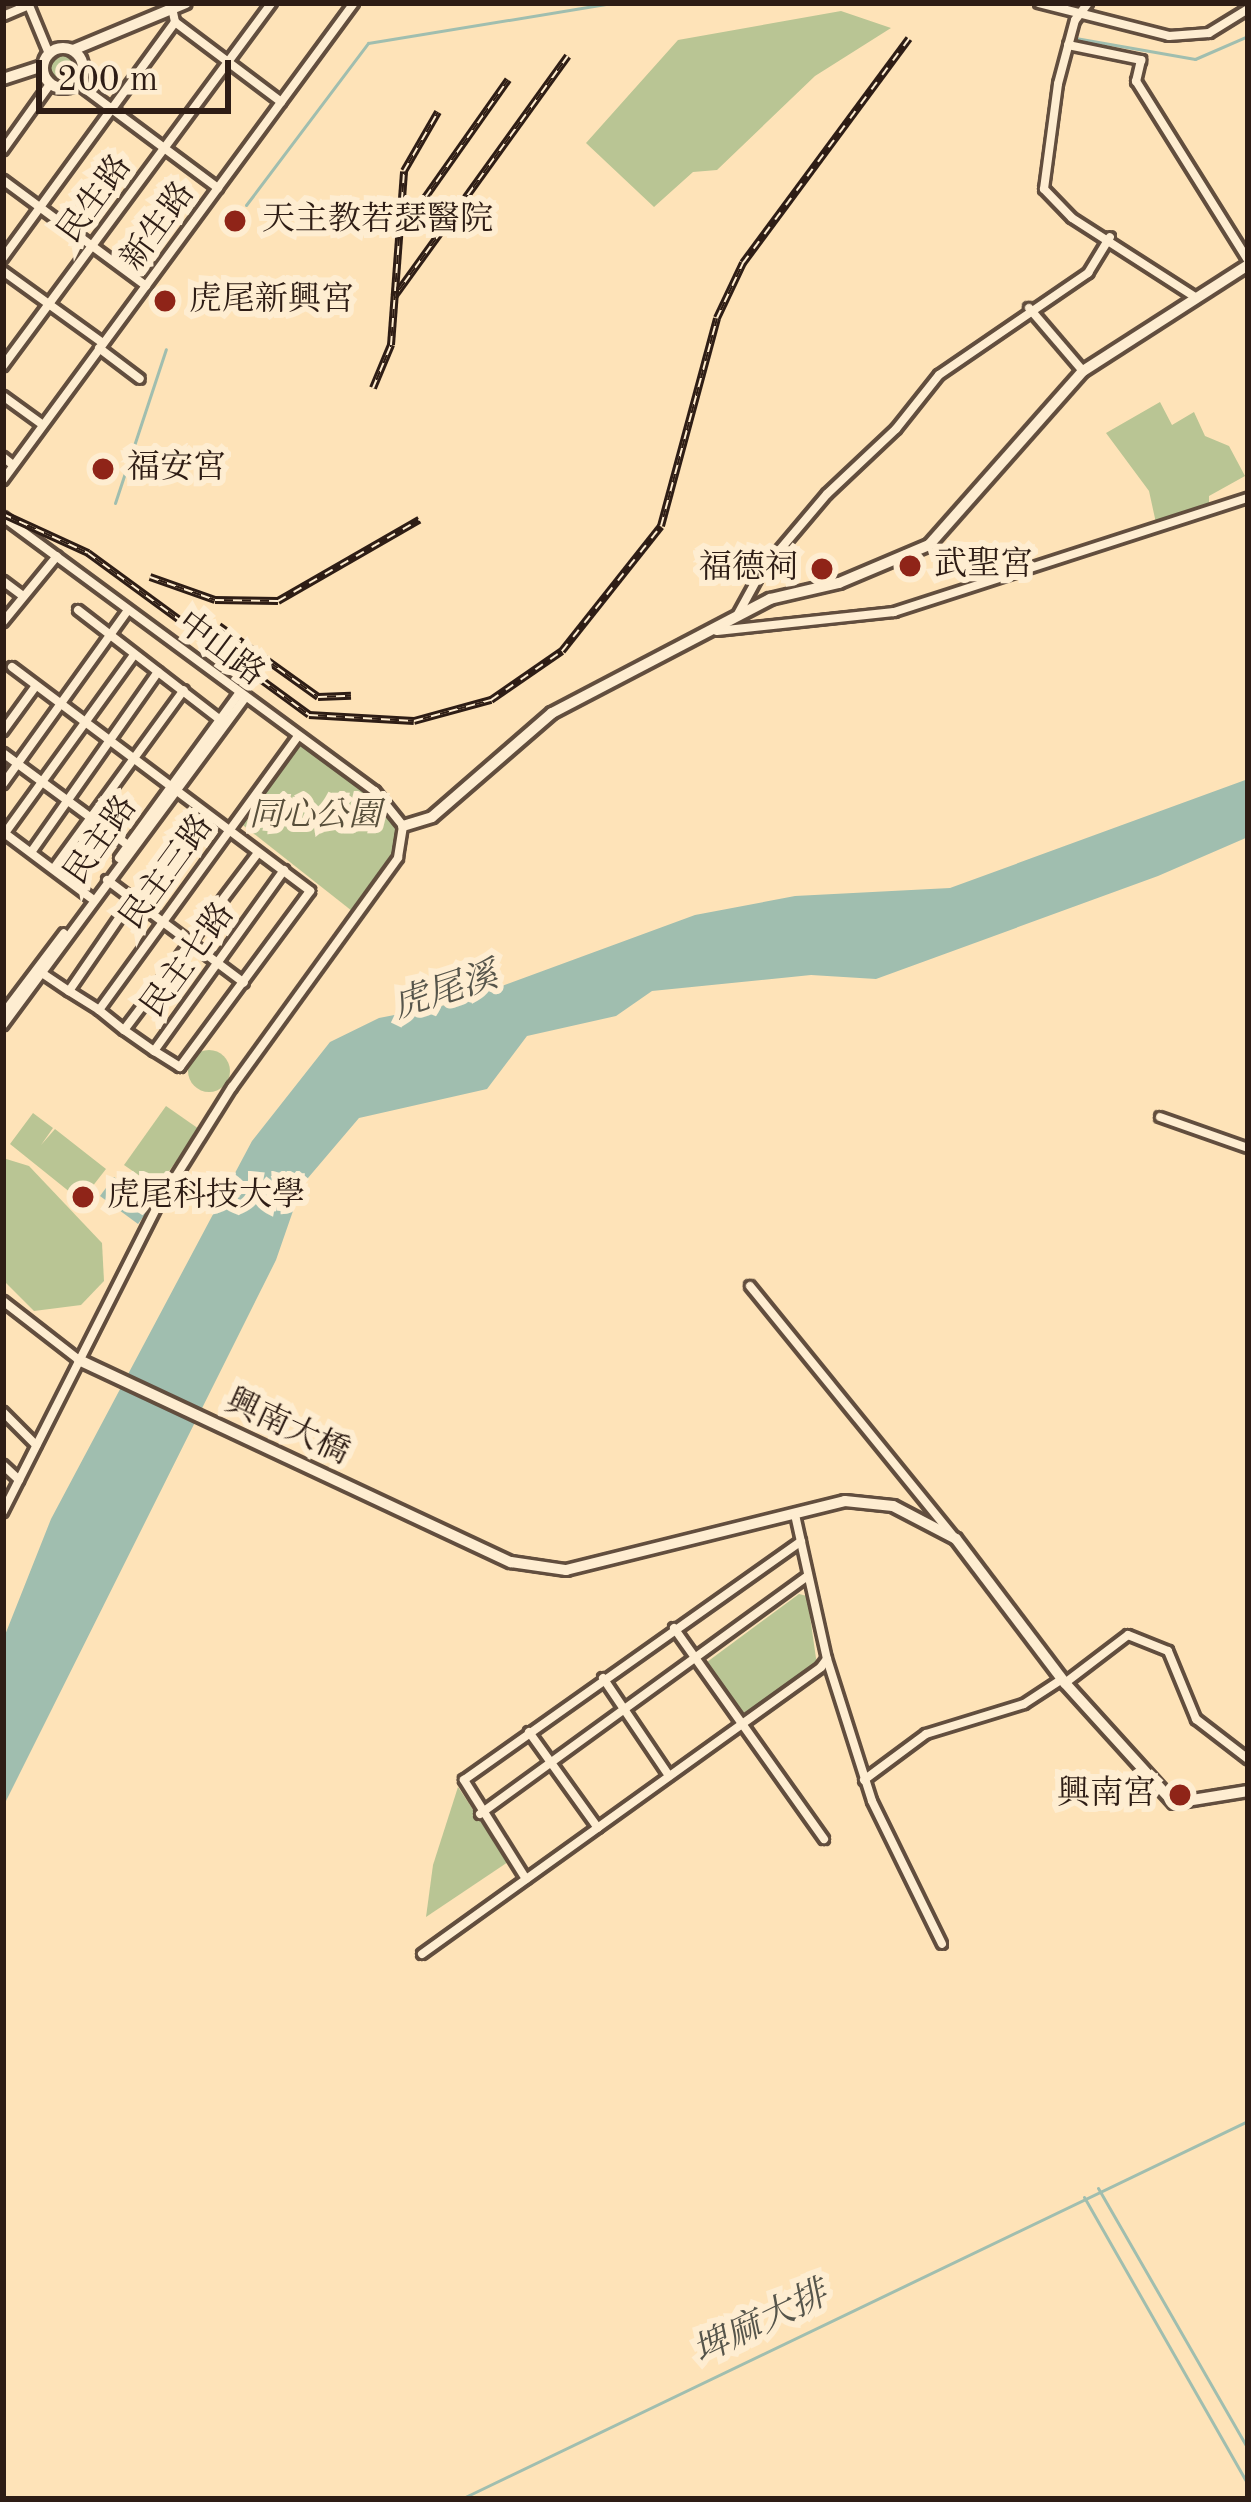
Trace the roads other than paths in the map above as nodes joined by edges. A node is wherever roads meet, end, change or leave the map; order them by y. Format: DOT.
graph roads {
  1 [pos="186,3"];
  2 [pos="272,3"];
  3 [pos="354,3"];
  4 [pos="1039,3"];
  5 [pos="1088,3"];
  6 [pos="30,4"];
  7 [pos="1248,9"];
  8 [pos="173,11"];
  9 [pos="1080,13"];
  10 [pos="3,16"];
  11 [pos="1068,45"];
  12 [pos="73,50"];
  13 [pos="46,60"];
  14 [pos="229,63"];
  15 [pos="3,79"];
  16 [pos="76,83"];
  17 [pos="50,84"];
  18 [pos="281,102"];
  19 [pos="112,108"];
  20 [pos="165,148"];
  21 [pos="3,150"];
  22 [pos="3,180"];
  23 [pos="218,188"];
  24 [pos="40,207"];
  25 [pos="1110,237"];
  26 [pos="92,247"];
  27 [pos="3,258"];
  28 [pos="1248,263"];
  29 [pos="3,271"];
  30 [pos="146,286"];
  31 [pos="1195,297"];
  32 [pos="49,305"];
  33 [pos="1029,308"];
  34 [pos="101,345"];
  35 [pos="3,367"];
  36 [pos="1083,371"];
  37 [pos="140,380"];
  38 [pos="3,396"];
  39 [pos="43,425"];
  40 [pos="3,457"];
  41 [pos="14,465"];
  42 [pos="3,480"];
  43 [pos="1248,498"];
  44 [pos="3,517"];
  45 [pos="57,556"];
  46 [pos="3,581"];
  47 [pos="23,596"];
  48 [pos="78,610"];
  49 [pos="128,610"];
  50 [pos="737,615"];
  51 [pos="3,622"];
  52 [pos="702,634"];
  53 [pos="111,636"];
  54 [pos="134,655"];
  55 [pos="12,667"];
  56 [pos="158,672"];
  57 [pos="35,688"];
  58 [pos="184,690"];
  59 [pos="241,697"];
  60 [pos="60,704"];
  61 [pos="85,722"];
  62 [pos="222,722"];
  63 [pos="3,731"];
  64 [pos="298,736"];
  65 [pos="109,740"];
  66 [pos="3,753"];
  67 [pos="134,759"];
  68 [pos="18,763"];
  69 [pos="43,782"];
  70 [pos="3,784"];
  71 [pos="171,790"];
  72 [pos="67,800"];
  73 [pos="90,817"];
  74 [pos="403,826"];
  75 [pos="4,832"];
  76 [pos="228,832"];
  77 [pos="128,845"];
  78 [pos="32,851"];
  79 [pos="258,853"];
  80 [pos="54,868"];
  81 [pos="284,870"];
  82 [pos="107,880"];
  83 [pos="92,898"];
  84 [pos="133,898"];
  85 [pos="163,921"];
  86 [pos="191,943"];
  87 [pos="219,964"];
  88 [pos="39,971"];
  89 [pos="244,983"];
  90 [pos="68,991"];
  91 [pos="99,1010"];
  92 [pos="3,1021"];
  93 [pos="124,1030"];
  94 [pos="154,1051"];
  95 [pos="1160,1117"];
  96 [pos="1248,1148"];
  97 [pos="750,1286"];
  98 [pos="3,1301"];
  99 [pos="79,1360"];
  100 [pos="3,1412"];
  101 [pos="36,1445"];
  102 [pos="3,1465"];
  103 [pos="19,1480"];
  104 [pos="3,1512"];
  105 [pos="795,1515"];
  106 [pos="956,1539"];
  107 [pos="800,1541"];
  108 [pos="807,1576"];
  109 [pos="674,1628"];
  110 [pos="698,1659"];
  111 [pos="827,1659"];
  112 [pos="603,1677"];
  113 [pos="1064,1681"];
  114 [pos="626,1710"];
  115 [pos="742,1724"];
  116 [pos="529,1732"];
  117 [pos="1248,1759"];
  118 [pos="552,1764"];
  119 [pos="669,1776"];
  120 [pos="864,1780"];
  121 [pos="1248,1791"];
  122 [pos="480,1814"];
  123 [pos="598,1828"];
  124 [pos="824,1839"];
  125 [pos="526,1879"];
  126 [pos="942,1944"];
  127 [pos="422,1954"];
  1 -- 8 [label="street"];
  2 -- 14 [label="street, 民生路"];
  3 -- 18 [label="street, 新生路"];
  4 -- 9 [label="street"];
  5 -- 9 [label="street"];
  6 -- 10 [label="street"];
  6 -- 13 [label="street"];
  7 -- 9 [label="street"];
  8 -- 12 [label="street"];
  8 -- 14 [label="street"];
  8 -- 19 [label="street"];
  9 -- 11 [label="street"];
  11 -- 25 [label="street"];
  11 -- 28 [label="street"];
  12 -- 13 [label="street"];
  12 -- 16 [label="street"];
  13 -- 15 [label="street"];
  13 -- 17 [label="street"];
  14 -- 18 [label="street"];
  14 -- 20 [label="street, 民生路"];
  16 -- 17 [label="street"];
  16 -- 19 [label="street"];
  17 -- 21 [label="street"];
  18 -- 23 [label="street, 新生路"];
  19 -- 20 [label="street"];
  19 -- 24 [label="street"];
  20 -- 23 [label="street"];
  20 -- 26 [label="street, 民生路"];
  22 -- 24 [label="street"];
  23 -- 30 [label="street, 新生路"];
  24 -- 26 [label="street"];
  24 -- 27 [label="street"];
  25 -- 31 [label="street"];
  25 -- 33 [label="street"];
  26 -- 30 [label="street"];
  26 -- 32 [label="street, 民生路"];
  28 -- 31 [label="street"];
  29 -- 32 [label="street"];
  30 -- 34 [label="street, 新生路"];
  31 -- 36 [label="street"];
  32 -- 34 [label="street"];
  32 -- 35 [label="street, 民生路"];
  33 -- 36 [label="street"];
  33 -- 50 [label="street"];
  34 -- 37 [label="street"];
  34 -- 39 [label="street, 新生路"];
  36 -- 50 [label="street"];
  38 -- 39 [label="street"];
  39 -- 41 [label="street, 新生路"];
  40 -- 41 [label="street"];
  41 -- 42 [label="street, 新生路"];
  43 -- 52 [label="street"];
  44 -- 45 [label="street, 中山路"];
  45 -- 47 [label="street"];
  45 -- 49 [label="street, 中山路"];
  46 -- 47 [label="street"];
  47 -- 51 [label="street"];
  48 -- 53 [label="street"];
  49 -- 53 [label="street"];
  49 -- 59 [label="street, 中山路"];
  50 -- 52 [label="street"];
  52 -- 74 [label="street"];
  53 -- 54 [label="street"];
  53 -- 60 [label="street"];
  54 -- 56 [label="street"];
  54 -- 61 [label="street"];
  55 -- 57 [label="street"];
  56 -- 58 [label="street"];
  56 -- 65 [label="street"];
  57 -- 60 [label="street"];
  57 -- 63 [label="street"];
  58 -- 62 [label="street"];
  58 -- 67 [label="street"];
  59 -- 62 [label="street, 民主路"];
  59 -- 64 [label="street, 中山路"];
  60 -- 61 [label="street"];
  60 -- 68 [label="street"];
  61 -- 65 [label="street"];
  61 -- 69 [label="street"];
  62 -- 71 [label="street, 民主路"];
  64 -- 74 [label="street, 中山路"];
  64 -- 76 [label="street, 民主三路"];
  65 -- 67 [label="street"];
  65 -- 72 [label="street"];
  66 -- 68 [label="street"];
  67 -- 71 [label="street"];
  67 -- 73 [label="street"];
  68 -- 69 [label="street"];
  68 -- 70 [label="street"];
  69 -- 72 [label="street"];
  69 -- 75 [label="street"];
  71 -- 76 [label="street"];
  71 -- 77 [label="street, 民主路"];
  71 -- 82 [label="street"];
  72 -- 73 [label="street"];
  72 -- 78 [label="street"];
  73 -- 77 [label="street"];
  73 -- 80 [label="street"];
  74 -- 99 [label="street"];
  75 -- 78 [label="street"];
  76 -- 79 [label="street"];
  76 -- 85 [label="street, 民主三路"];
  77 -- 82 [label="street, 民主路"];
  78 -- 80 [label="street"];
  79 -- 81 [label="street"];
  79 -- 86 [label="street"];
  80 -- 83 [label="street"];
  81 -- 87 [label="street, 民主七路"];
  81 -- 89 [label="street"];
  82 -- 83 [label="street, 民主路"];
  82 -- 84 [label="street"];
  82 -- 88 [label="street"];
  83 -- 88 [label="street, 民主路"];
  84 -- 85 [label="street"];
  84 -- 90 [label="street"];
  85 -- 86 [label="street"];
  85 -- 91 [label="street, 民主三路"];
  86 -- 87 [label="street"];
  86 -- 93 [label="street"];
  87 -- 89 [label="street"];
  87 -- 94 [label="street, 民主七路"];
  88 -- 90 [label="street"];
  88 -- 92 [label="street, 民主路"];
  89 -- 94 [label="street"];
  90 -- 91 [label="street"];
  91 -- 93 [label="street, 民主七路"];
  93 -- 94 [label="street, 民主七路"];
  95 -- 96 [label="street"];
  97 -- 106 [label="street"];
  98 -- 99 [label="street"];
  99 -- 101 [label="street"];
  99 -- 105 [label="street, 興南大橋"];
  100 -- 101 [label="street"];
  101 -- 103 [label="street"];
  102 -- 103 [label="street"];
  103 -- 104 [label="street"];
  105 -- 106 [label="street, 興南大橋"];
  105 -- 107 [label="street"];
  106 -- 113 [label="street"];
  107 -- 108 [label="street"];
  107 -- 109 [label="street"];
  108 -- 110 [label="street"];
  108 -- 111 [label="street"];
  109 -- 110 [label="street"];
  109 -- 112 [label="street"];
  110 -- 114 [label="street"];
  110 -- 115 [label="street"];
  111 -- 115 [label="street"];
  111 -- 120 [label="street"];
  112 -- 114 [label="street"];
  112 -- 116 [label="street"];
  113 -- 117 [label="street"];
  113 -- 120 [label="street"];
  113 -- 121 [label="street"];
  114 -- 118 [label="street"];
  114 -- 119 [label="street"];
  115 -- 119 [label="street"];
  115 -- 124 [label="street"];
  116 -- 118 [label="street"];
  116 -- 122 [label="street"];
  118 -- 122 [label="street"];
  118 -- 123 [label="street"];
  119 -- 123 [label="street"];
  120 -- 126 [label="street"];
  122 -- 125 [label="street"];
  123 -- 125 [label="street"];
  125 -- 127 [label="street"];
}
